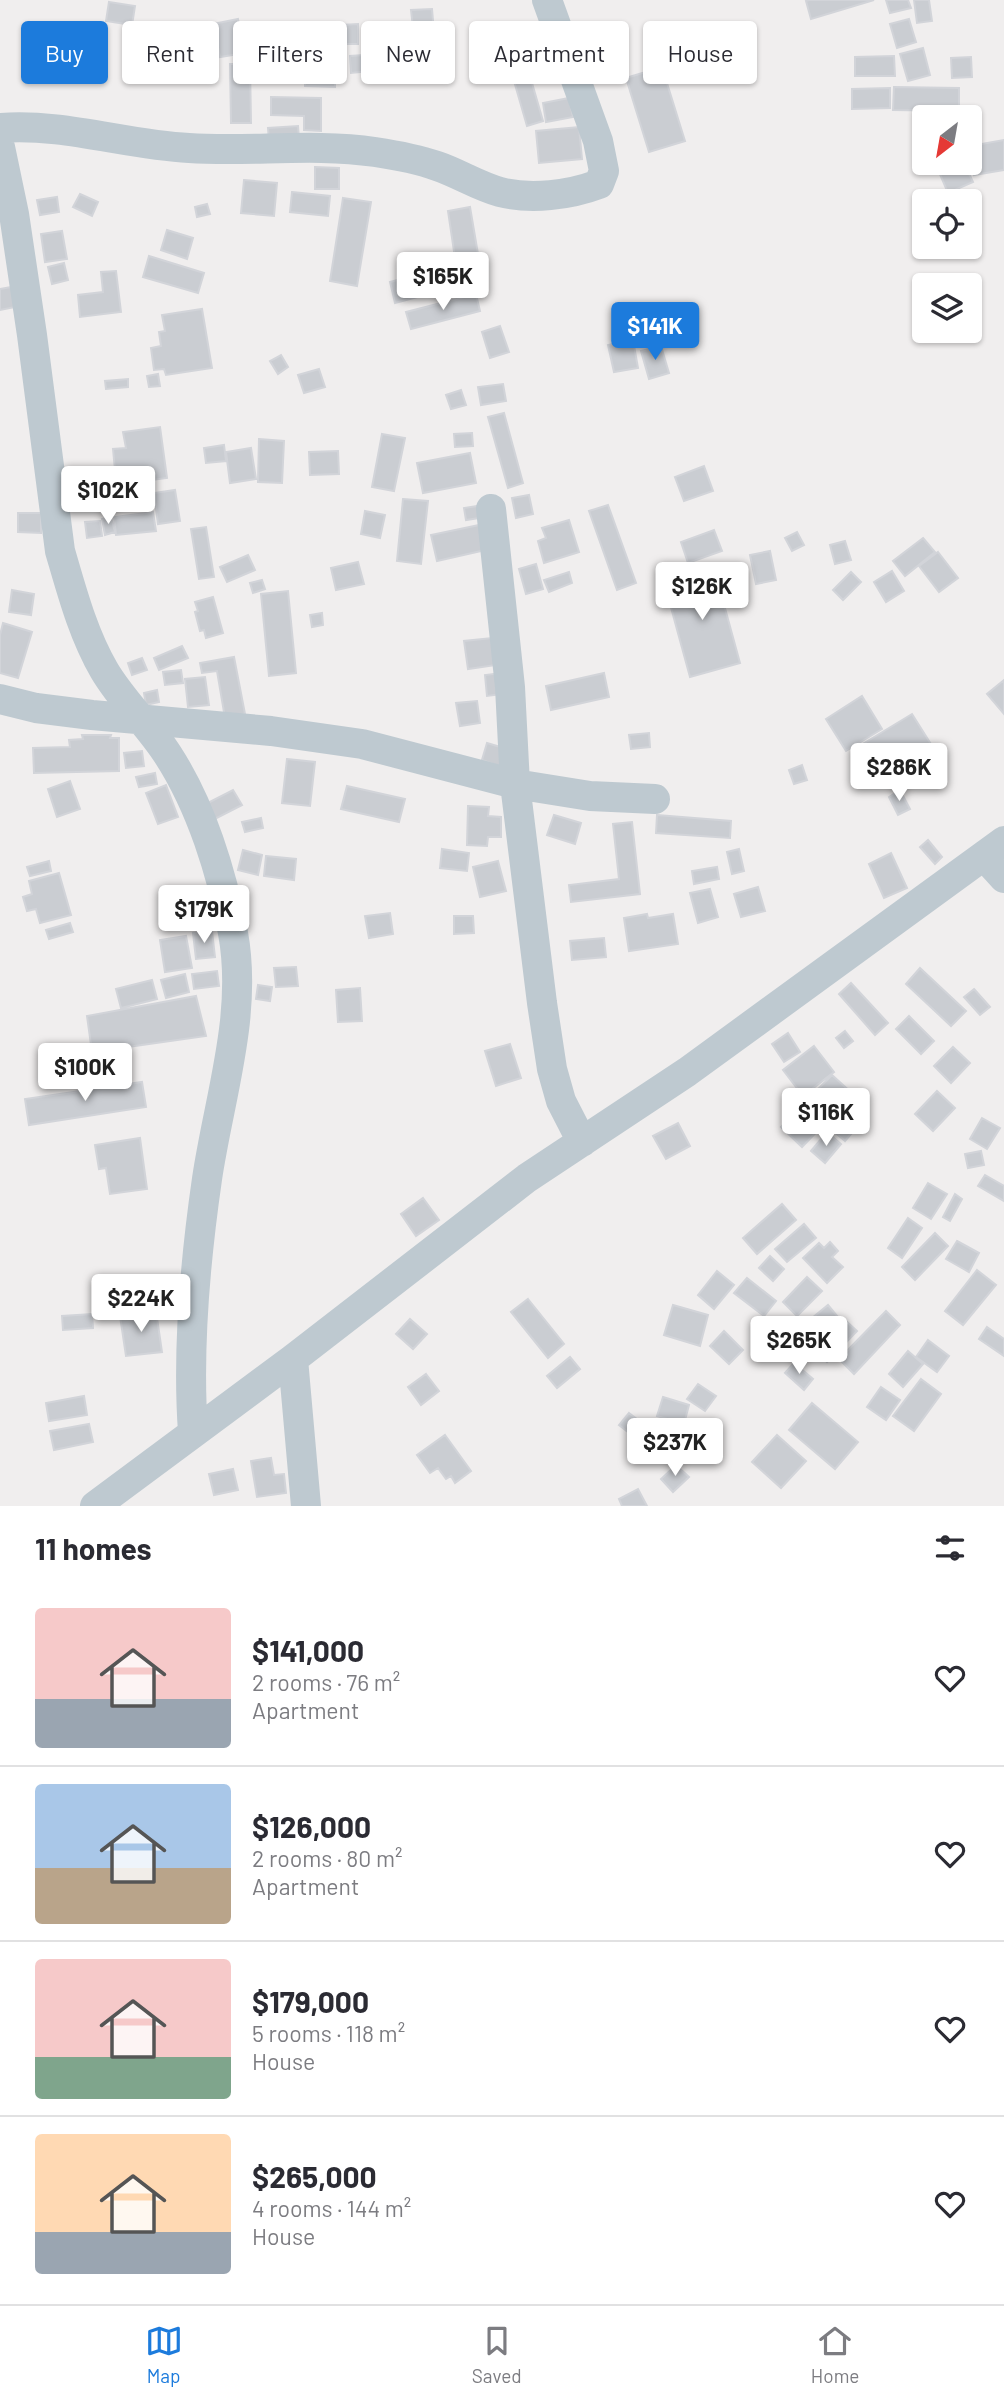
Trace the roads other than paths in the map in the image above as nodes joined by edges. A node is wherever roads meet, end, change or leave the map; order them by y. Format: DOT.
graph roads {
  1 [pos="547,0"];
  2 [pos="0,128"];
  3 [pos="0,147"];
  4 [pos="491,509"];
  5 [pos="0,699"];
  6 [pos="142,721"];
  7 [pos="514,784"];
  8 [pos="654,799"];
  9 [pos="994,848"];
  10 [pos="1004,878"];
  11 [pos="582,1142"];
  12 [pos="293,1359"];
  13 [pos="193,1432"];
  14 [pos="95,1506"];
  15 [pos="306,1506"];
  1 -- 2 [label="street"];
  3 -- 6 [label="street"];
  4 -- 7 [label="street"];
  5 -- 6 [label="street"];
  6 -- 7 [label="street"];
  6 -- 13 [label="street"];
  7 -- 8 [label="street"];
  7 -- 11 [label="street"];
  9 -- 10 [label="street"];
  9 -- 11 [label="street"];
  11 -- 12 [label="street"];
  12 -- 13 [label="street"];
  12 -- 15 [label="street"];
  13 -- 14 [label="street"];
}
